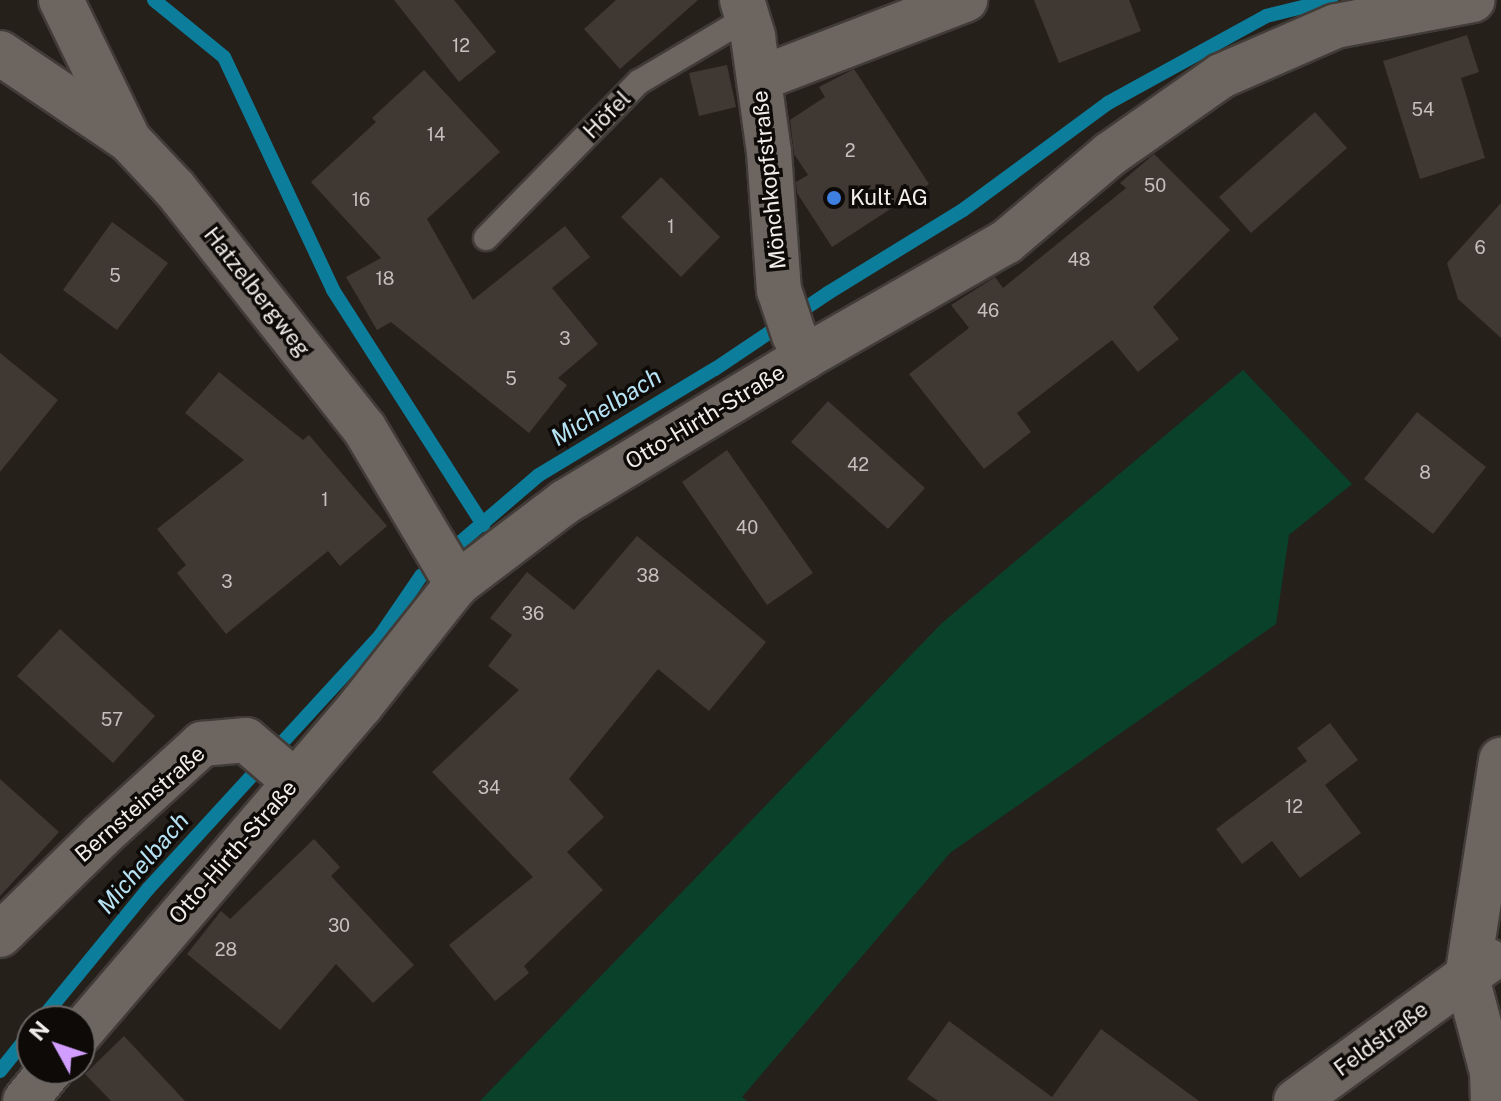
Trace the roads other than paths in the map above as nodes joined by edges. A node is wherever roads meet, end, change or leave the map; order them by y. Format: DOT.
graph roads {
  1 [pos="61,0"];
  2 [pos="965,0"];
  3 [pos="1473,0"];
  4 [pos="744,9"];
  5 [pos="0,53"];
  6 [pos="759,79"];
  7 [pos="129,140"];
  8 [pos="486,238"];
  9 [pos="799,346"];
  10 [pos="446,567"];
  11 [pos="1501,760"];
  12 [pos="286,775"];
  13 [pos="0,935"];
  14 [pos="1501,951"];
  15 [pos="1467,978"];
  16 [pos="96,1013"];
  17 [pos="38,1085"];
  18 [pos="25,1101"];
  19 [pos="1296,1101"];
  20 [pos="1493,1101"];
  1 -- 7 [label="street"];
  2 -- 6 [label="street"];
  3 -- 9 [label="street, Otto-Hirth-Straße"];
  4 -- 6 [label="street, Mönchkopfstraße"];
  4 -- 8 [label="lane, Höfel"];
  5 -- 7 [label="street, Hatzelbergweg"];
  6 -- 9 [label="street, Mönchkopfstraße"];
  7 -- 10 [label="street, Hatzelbergweg"];
  9 -- 10 [label="street, Otto-Hirth-Straße"];
  10 -- 12 [label="street, Otto-Hirth-Straße"];
  11 -- 15 [label="street"];
  12 -- 13 [label="street, Bernsteinstraße"];
  12 -- 16 [label="street, Otto-Hirth-Straße"];
  14 -- 15 [label="street, Feldstraße"];
  15 -- 19 [label="street, Feldstraße"];
  15 -- 20 [label="street"];
  17 -- 18 [label="street"];
}
